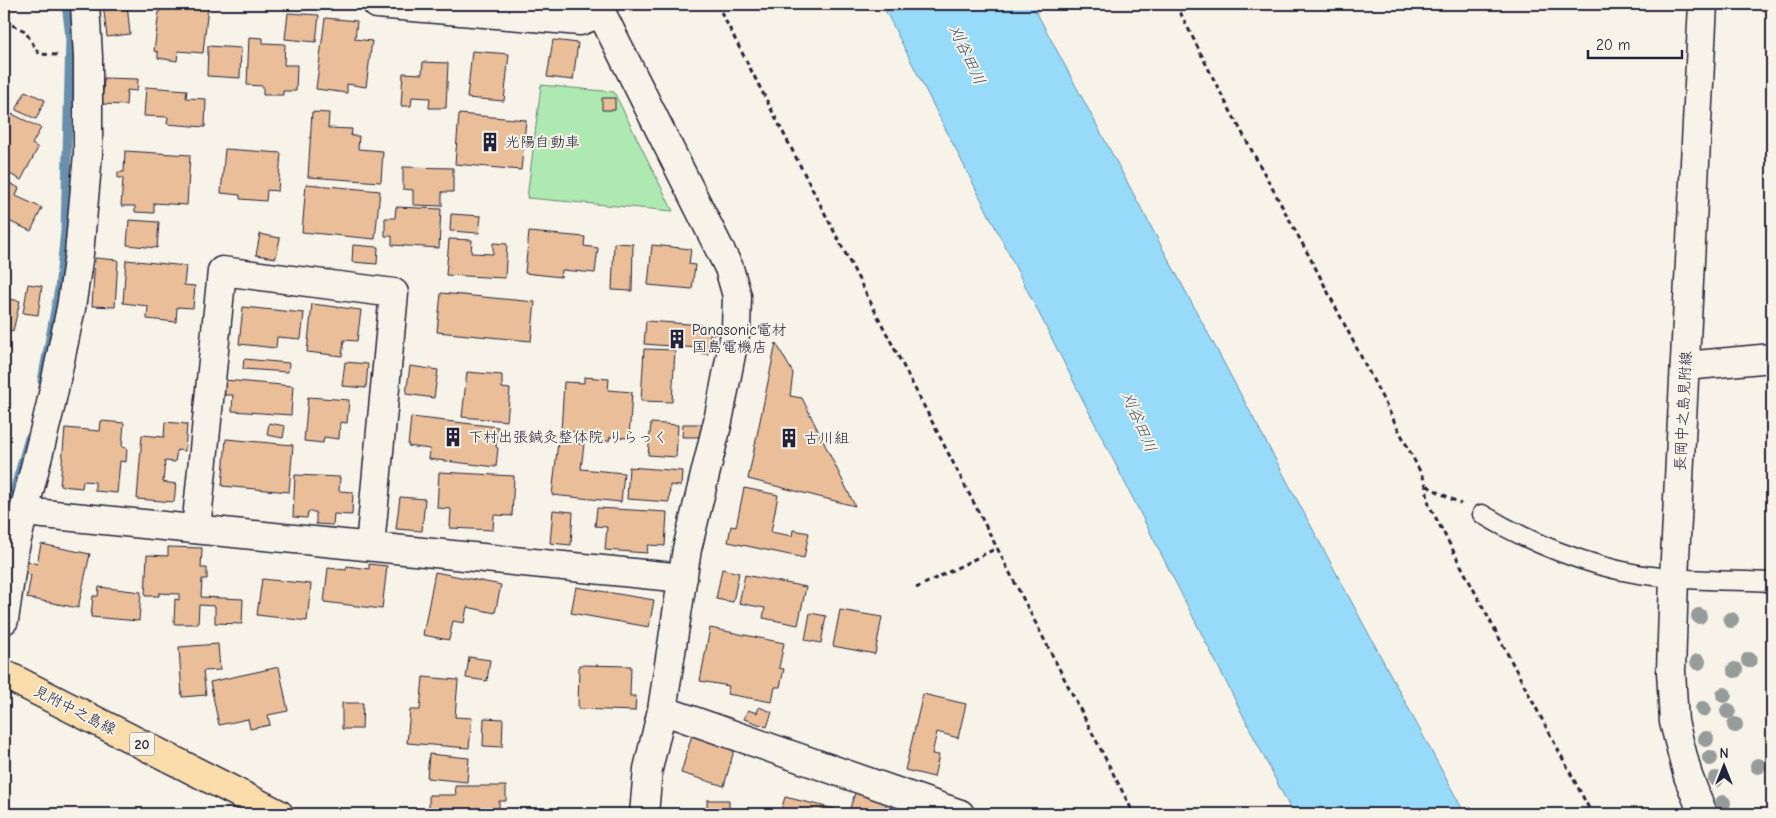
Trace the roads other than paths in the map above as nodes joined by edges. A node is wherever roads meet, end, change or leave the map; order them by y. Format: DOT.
graph roads {
  1 [pos="85,4"];
  2 [pos="377,4"];
  3 [pos="1703,4"];
  4 [pos="599,8"];
  5 [pos="1772,358"];
  6 [pos="1685,366"];
  7 [pos="24,512"];
  8 [pos="1482,514"];
  9 [pos="196,529"];
  10 [pos="370,546"];
  11 [pos="683,578"];
  12 [pos="1674,578"];
  13 [pos="1772,582"];
  14 [pos="4,620"];
  15 [pos="4,674"];
  16 [pos="662,710"];
  17 [pos="279,814"];
  18 [pos="644,814"];
  19 [pos="960,814"];
  20 [pos="1703,814"];
  1 -- 7 [label="street"];
  2 -- 4 [label="street"];
  3 -- 6 [label="street, 長岡中之島見附線"];
  4 -- 11 [label="street"];
  5 -- 6 [label="street"];
  6 -- 12 [label="street, 長岡中之島見附線"];
  7 -- 9 [label="street"];
  7 -- 14 [label="street"];
  8 -- 12 [label="lane"];
  9 -- 10 [label="street"];
  9 -- 10 [label="street"];
  10 -- 11 [label="street"];
  11 -- 16 [label="street"];
  12 -- 13 [label="lane"];
  12 -- 20 [label="street, 長岡中之島見附線"];
  15 -- 17 [label="main road, 見附中之島線 / 20"];
  16 -- 18 [label="street"];
  16 -- 19 [label="street"];
}
